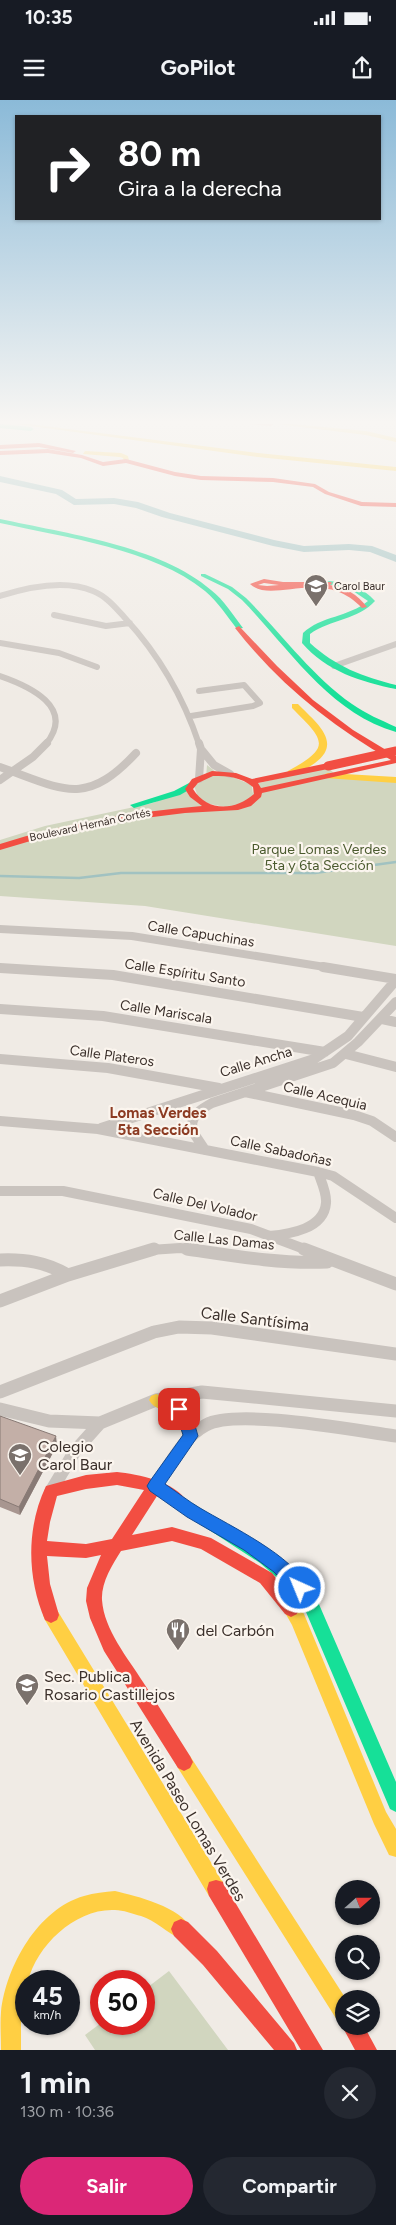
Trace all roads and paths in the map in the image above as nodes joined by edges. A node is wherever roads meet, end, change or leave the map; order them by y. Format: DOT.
graph roads {
  1 [pos="6,521"];
  2 [pos="90,540"];
  3 [pos="146,557"];
  4 [pos="203,575"];
  5 [pos="0,596"];
  6 [pos="364,607"];
  7 [pos="54,615"];
  8 [pos="130,623"];
  9 [pos="257,629"];
  10 [pos="0,642"];
  11 [pos="396,644"];
  12 [pos="282,658"];
  13 [pos="97,667"];
  14 [pos="338,668"];
  15 [pos="261,671"];
  16 [pos="0,676"];
  17 [pos="396,687"];
  18 [pos="199,691"];
  19 [pos="288,700"];
  20 [pos="190,716"];
  21 [pos="396,730"];
  22 [pos="201,749"];
  23 [pos="396,750"];
  24 [pos="136,753"];
  25 [pos="396,760"];
  26 [pos="201,762"];
  27 [pos="210,762"];
  28 [pos="0,767"];
  29 [pos="12,771"];
  30 [pos="331,772"];
  31 [pos="291,773"];
  32 [pos="230,774"];
  33 [pos="0,780"];
  34 [pos="396,780"];
  35 [pos="195,782"];
  36 [pos="256,786"];
  37 [pos="212,808"];
  38 [pos="0,836"];
  39 [pos="0,847"];
  40 [pos="0,929"];
  41 [pos="0,968"];
  42 [pos="396,979"];
  43 [pos="396,1002"];
  44 [pos="0,1009"];
  45 [pos="364,1017"];
  46 [pos="382,1019"];
  47 [pos="396,1022"];
  48 [pos="325,1052"];
  49 [pos="346,1054"];
  50 [pos="0,1059"];
  51 [pos="396,1067"];
  52 [pos="220,1088"];
  53 [pos="244,1092"];
  54 [pos="0,1121"];
  55 [pos="98,1129"];
  56 [pos="396,1137"];
  57 [pos="205,1150"];
  58 [pos="318,1172"];
  59 [pos="0,1191"];
  60 [pos="396,1218"];
  61 [pos="269,1236"];
  62 [pos="0,1260"];
  63 [pos="333,1262"];
  64 [pos="68,1275"];
  65 [pos="396,1284"];
  66 [pos="0,1301"];
  67 [pos="396,1354"];
  68 [pos="0,1392"];
  69 [pos="156,1400"];
  70 [pos="0,1409"];
  71 [pos="396,1411"];
  72 [pos="100,1423"];
  73 [pos="190,1436"];
  74 [pos="396,1436"];
  75 [pos="155,1486"];
  76 [pos="51,1491"];
  77 [pos="115,1546"];
  78 [pos="38,1548"];
  79 [pos="396,1803"];
  80 [pos="396,1848"];
  81 [pos="335,1999"];
  82 [pos="358,2035"];
  83 [pos="11,2050"];
  84 [pos="286,2050"];
  85 [pos="313,2050"];
  86 [pos="367,2050"];
  1 -- 2 [label="main road"];
  2 -- 3 [label="main road"];
  2 -- 4 [label="main road"];
  3 -- 15 [label="main road"];
  3 -- 25 [label="main road"];
  4 -- 9 [label="main road"];
  4 -- 21 [label="main road"];
  5 -- 8 [label="street"];
  6 -- 6 [label="main road"];
  6 -- 14 [label="main road"];
  7 -- 8 [label="street"];
  8 -- 20 [label="street"];
  10 -- 13 [label="street"];
  11 -- 14 [label="street"];
  12 -- 23 [label="main road"];
  14 -- 17 [label="main road"];
  16 -- 29 [label="street"];
  18 -- 20 [label="street"];
  19 -- 31 [label="main road"];
  20 -- 22 [label="street"];
  22 -- 26 [label="street"];
  22 -- 27 [label="street"];
  23 -- 30 [label="main road, bridge"];
  24 -- 29 [label="street"];
  25 -- 30 [label="main road"];
  26 -- 27 [label="street"];
  26 -- 35 [label="street"];
  27 -- 32 [label="street"];
  28 -- 29 [label="street"];
  29 -- 33 [label="street"];
  30 -- 31 [label="main road"];
  30 -- 34 [label="main road"];
  30 -- 36 [label="main road"];
  31 -- 36 [label="main road"];
  32 -- 35 [label="main road, Boulevard Hernán Cortés"];
  32 -- 36 [label="main road"];
  35 -- 37 [label="main road"];
  35 -- 38 [label="main road, Boulevard Hernán Cortés"];
  36 -- 37 [label="main road, Boulevard Hernán Cortés"];
  37 -- 39 [label="main road, Boulevard Hernán Cortés"];
  40 -- 42 [label="street, Calle Capuchinas"];
  41 -- 45 [label="street, Calle Espíritu Santo"];
  42 -- 45 [label="street, Calle Ancha"];
  43 -- 46 [label="street, Calle Ancha"];
  44 -- 48 [label="street, Calle Mariscala"];
  45 -- 48 [label="street, Calle Ancha"];
  46 -- 47 [label="street"];
  46 -- 49 [label="street, Calle Ancha"];
  48 -- 52 [label="street, Calle Ancha"];
  49 -- 51 [label="street"];
  49 -- 53 [label="street, Calle Ancha"];
  50 -- 52 [label="street, Calle Plateros"];
  52 -- 55 [label="street, Calle Ancha"];
  53 -- 56 [label="street, Calle Acequia"];
  53 -- 57 [label="street, Calle Ancha"];
  54 -- 55 [label="street, Calle Sabadoñas"];
  55 -- 57 [label="street, Calle Sabadoñas"];
  57 -- 58 [label="street, Calle Sabadoñas"];
  58 -- 60 [label="street, Calle Sabadoñas"];
  58 -- 61 [label="street"];
  59 -- 61 [label="street, Calle Del Volador"];
  61 -- 63 [label="street, Calle Del Volador"];
  62 -- 64 [label="street"];
  63 -- 64 [label="street, Calle Las Damas"];
  63 -- 65 [label="street, Calle Del Volador"];
  64 -- 66 [label="street, Calle Las Damas"];
  67 -- 68 [label="street, Calle Santísima"];
  69 -- 71 [label="street, Avenida Paseo Lomas Verdes"];
  69 -- 72 [label="street, Avenida Paseo Lomas Verdes"];
  69 -- 73 [label="main road"];
  70 -- 72 [label="street"];
  72 -- 76 [label="street, Avenida Paseo Lomas Verdes"];
  73 -- 74 [label="street"];
  73 -- 75 [label="street, Avenida Paseo Lomas Verdes"];
  75 -- 76 [label="main road"];
  75 -- 77 [label="main road, Avenida Paseo Lomas Verdes"];
  75 -- 79 [label="main road"];
  76 -- 78 [label="main road, Avenida Paseo Lomas Verdes"];
  77 -- 78 [label="main road"];
  77 -- 80 [label="main road"];
  77 -- 81 [label="main road, Avenida Paseo Lomas Verdes"];
  78 -- 85 [label="main road, Avenida Paseo Lomas Verdes"];
  82 -- 86 [label="main road"];
  83 -- 84 [label="main road"];
}
